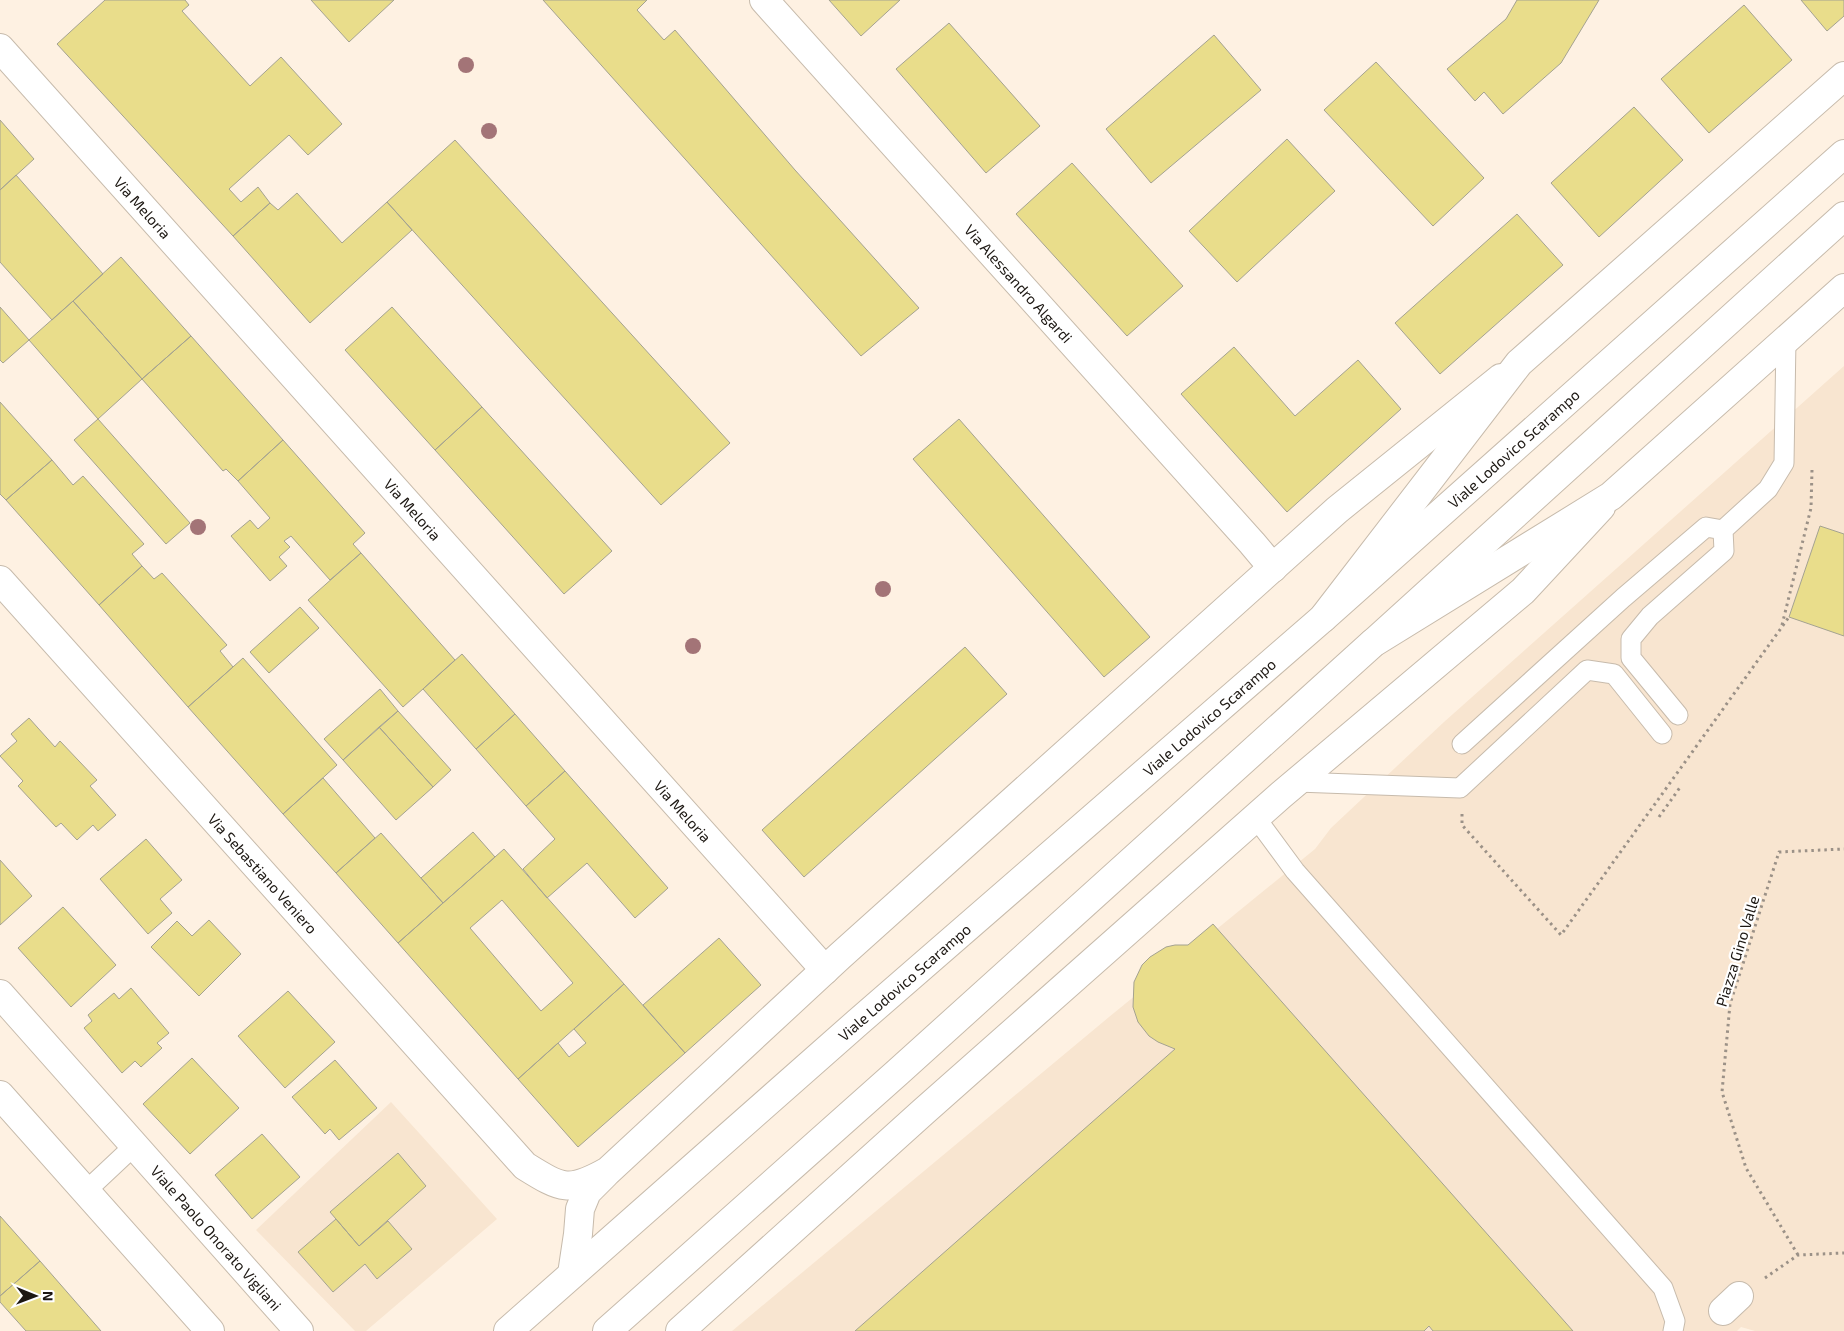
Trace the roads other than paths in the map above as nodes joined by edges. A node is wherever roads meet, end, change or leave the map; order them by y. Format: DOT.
graph roads {
  1 [pos="764,0"];
  2 [pos="0,48"];
  3 [pos="1844,76"];
  4 [pos="1844,154"];
  5 [pos="1844,216"];
  6 [pos="1844,288"];
  7 [pos="1786,339"];
  8 [pos="1519,363"];
  9 [pos="1611,496"];
  10 [pos="1723,530"];
  11 [pos="1273,568"];
  12 [pos="0,580"];
  13 [pos="1323,618"];
  14 [pos="1373,643"];
  15 [pos="1678,714"];
  16 [pos="1662,734"];
  17 [pos="1462,744"];
  18 [pos="1297,782"];
  19 [pos="1256,818"];
  20 [pos="825,970"];
  21 [pos="0,994"];
  22 [pos="0,1095"];
  23 [pos="134,1145"];
  24 [pos="608,1172"];
  25 [pos="86,1192"];
  26 [pos="572,1274"];
  27 [pos="210,1331"];
  28 [pos="299,1331"];
  29 [pos="508,1331"];
  30 [pos="607,1331"];
  31 [pos="680,1331"];
  32 [pos="1673,1331"];
  1 -- 11 [label="main road, Via Alessandro Algardi"];
  2 -- 20 [label="main road, Via Meloria"];
  3 -- 8 [label="main road"];
  4 -- 13 [label="main road, Viale Lodovico Scarampo"];
  5 -- 14 [label="main road"];
  6 -- 7 [label="main road"];
  7 -- 9 [label="main road"];
  7 -- 10 [label="lane"];
  8 -- 11 [label="main road"];
  8 -- 13 [label="main road"];
  9 -- 14 [label="main road"];
  9 -- 18 [label="main road"];
  10 -- 15 [label="lane"];
  10 -- 17 [label="lane"];
  11 -- 20 [label="main road"];
  12 -- 24 [label="main road, Via Sebastiano Veniero"];
  13 -- 26 [label="main road, Viale Lodovico Scarampo"];
  14 -- 30 [label="main road"];
  16 -- 18 [label="lane"];
  18 -- 19 [label="main road"];
  19 -- 31 [label="main road"];
  19 -- 32 [label="lane"];
  20 -- 24 [label="main road"];
  21 -- 23 [label="main road, Viale Paolo Onorato Vigliani"];
  22 -- 25 [label="main road"];
  23 -- 25 [label="lane"];
  23 -- 28 [label="main road, Viale Paolo Onorato Vigliani"];
  24 -- 26 [label="main road"];
  25 -- 27 [label="main road"];
  26 -- 29 [label="main road, Viale Lodovico Scarampo"];
}
